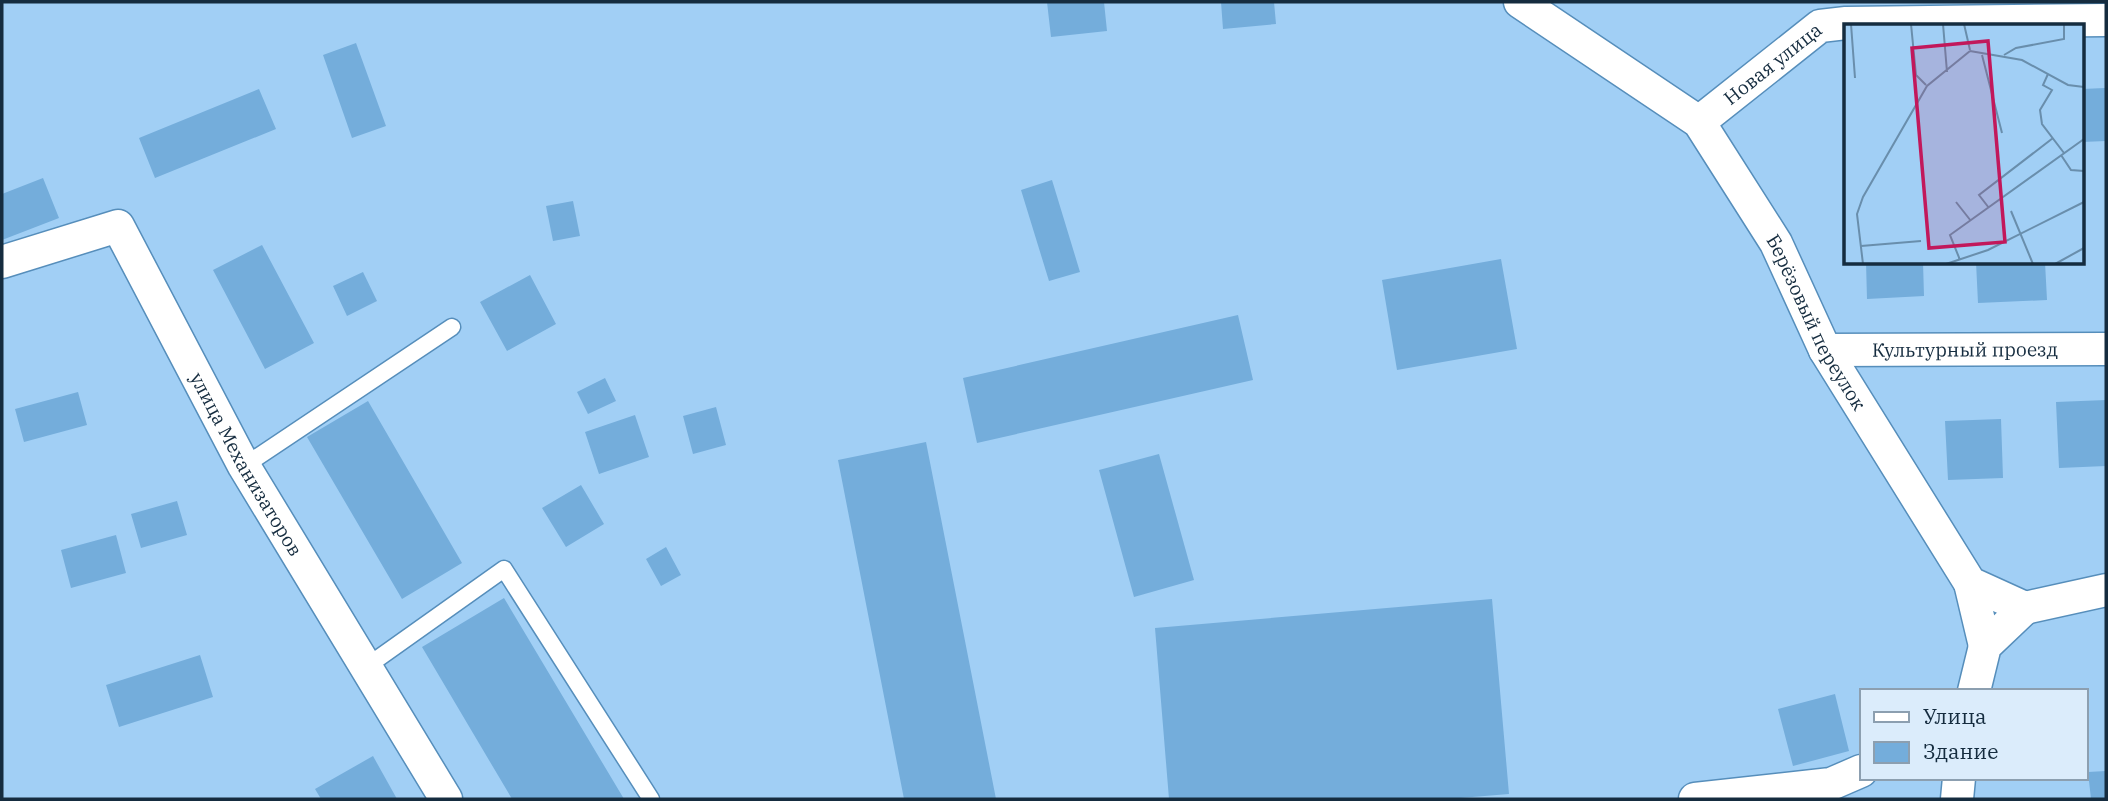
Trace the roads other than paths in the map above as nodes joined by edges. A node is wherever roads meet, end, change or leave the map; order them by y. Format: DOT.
graph roads {
  1 [pos="1520,2"];
  2 [pos="2106,20"];
  3 [pos="1699,122"];
  4 [pos="2,262"];
  5 [pos="452,327"];
  6 [pos="2106,349"];
  7 [pos="1825,351"];
  8 [pos="244,466"];
  9 [pos="1969,583"];
  10 [pos="2106,590"];
  11 [pos="2025,608"];
  12 [pos="1985,646"];
  13 [pos="366,667"];
  14 [pos="1974,689"];
  15 [pos="1860,771"];
  16 [pos="1959,780"];
  17 [pos="446,799"];
  18 [pos="651,799"];
  19 [pos="1695,799"];
  20 [pos="1957,799"];
  1 -- 3 [label="street, Берёзовый переулок"];
  2 -- 3 [label="street, Новая улица"];
  3 -- 7 [label="street, Берёзовый переулок"];
  4 -- 8 [label="street, улица Механизаторов"];
  5 -- 8 [label="lane"];
  6 -- 7 [label="street, Культурный проезд"];
  7 -- 9 [label="street, Берёзовый переулок"];
  8 -- 13 [label="street, улица Механизаторов"];
  9 -- 11 [label="street"];
  9 -- 12 [label="street, Берёзовый переулок"];
  10 -- 11 [label="street"];
  11 -- 12 [label="street"];
  12 -- 14 [label="street"];
  13 -- 17 [label="street, улица Механизаторов"];
  13 -- 18 [label="lane"];
  15 -- 19 [label="street"];
  16 -- 20 [label="street"];
}
